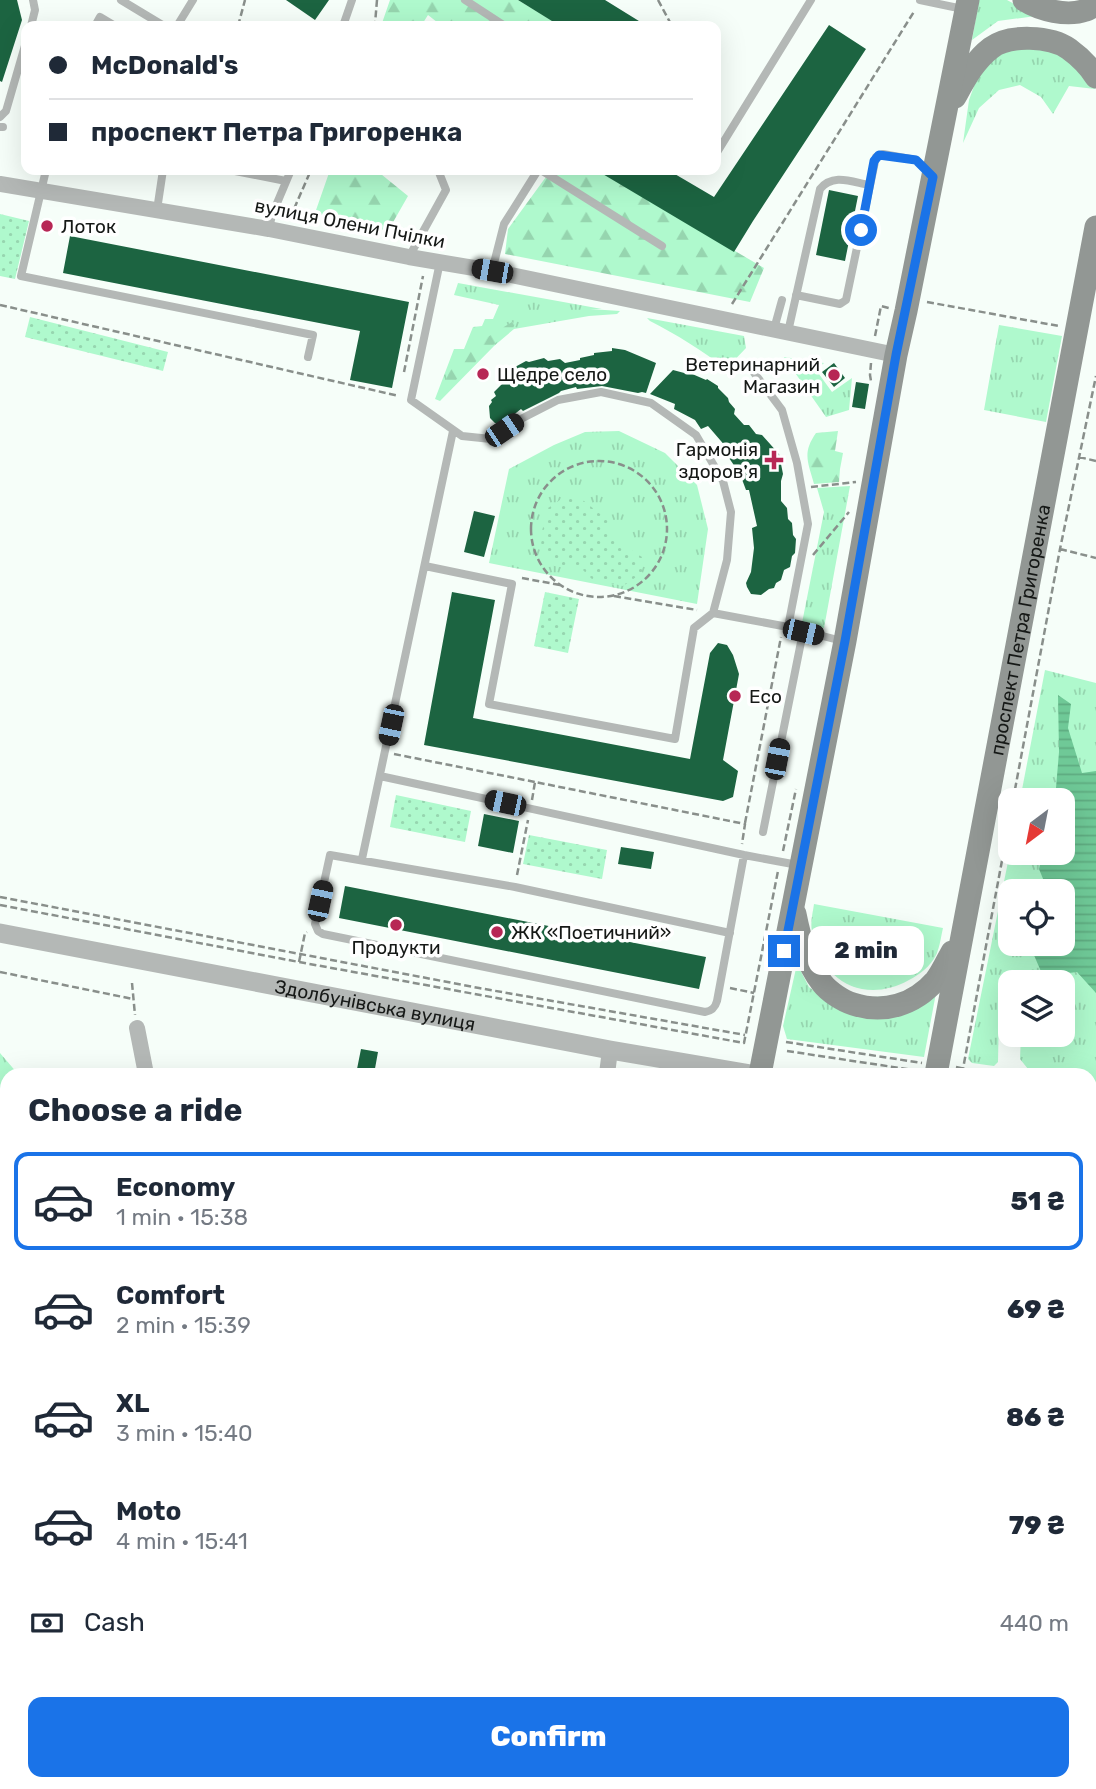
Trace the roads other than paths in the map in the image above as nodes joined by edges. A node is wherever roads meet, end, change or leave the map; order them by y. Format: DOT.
graph roads {
  1 [pos="33,0"];
  2 [pos="121,0"];
  3 [pos="181,0"];
  4 [pos="193,0"];
  5 [pos="352,0"];
  6 [pos="465,0"];
  7 [pos="811,0"];
  8 [pos="921,0"];
  9 [pos="1024,0"];
  10 [pos="1096,4"];
  11 [pos="967,5"];
  12 [pos="185,13"];
  13 [pos="33,21"];
  14 [pos="156,21"];
  15 [pos="180,21"];
  16 [pos="345,21"];
  17 [pos="497,21"];
  18 [pos="21,59"];
  19 [pos="1096,77"];
  20 [pos="947,110"];
  21 [pos="0,117"];
  22 [pos="721,147"];
  23 [pos="939,147"];
  24 [pos="916,160"];
  25 [pos="45,175"];
  26 [pos="162,175"];
  27 [pos="255,175"];
  28 [pos="289,175"];
  29 [pos="440,175"];
  30 [pos="536,175"];
  31 [pos="547,175"];
  32 [pos="933,177"];
  33 [pos="286,181"];
  34 [pos="0,184"];
  35 [pos="869,185"];
  36 [pos="42,192"];
  37 [pos="157,210"];
  38 [pos="1096,227"];
  39 [pos="269,229"];
  40 [pos="662,246"];
  41 [pos="409,257"];
  42 [pos="440,262"];
  43 [pos="492,271"];
  44 [pos="796,295"];
  45 [pos="782,300"];
  46 [pos="781,330"];
  47 [pos="896,355"];
  48 [pos="308,358"];
  49 [pos="749,366"];
  50 [pos="453,431"];
  51 [pos="425,566"];
  52 [pos="713,613"];
  53 [pos="786,627"];
  54 [pos="803,632"];
  55 [pos="845,641"];
  56 [pos="380,776"];
  57 [pos="763,831"];
  58 [pos="744,855"];
  59 [pos="362,859"];
  60 [pos="801,865"];
  61 [pos="793,907"];
  62 [pos="0,933"];
  63 [pos="730,933"];
  64 [pos="961,937"];
  65 [pos="136,1028"];
  66 [pos="610,1050"];
  67 [pos="145,1068"];
  68 [pos="608,1068"];
  69 [pos="716,1068"];
  70 [pos="759,1068"];
  71 [pos="937,1068"];
  1 -- 13 [label="lane"];
  2 -- 14 [label="lane"];
  3 -- 12 [label="lane"];
  4 -- 12 [label="lane"];
  5 -- 16 [label="lane"];
  6 -- 17 [label="lane"];
  7 -- 22 [label="lane"];
  8 -- 11 [label="lane"];
  9 -- 10 [label="main road"];
  11 -- 20 [label="main road"];
  12 -- 15 [label="lane"];
  18 -- 21 [label="lane"];
  19 -- 20 [label="main road"];
  20 -- 23 [label="main road"];
  23 -- 24 [label="lane"];
  23 -- 32 [label="main road"];
  24 -- 32 [label="lane"];
  24 -- 35 [label="lane"];
  25 -- 36 [label="lane"];
  26 -- 37 [label="lane"];
  27 -- 33 [label="lane"];
  28 -- 33 [label="lane"];
  29 -- 41 [label="lane"];
  30 -- 43 [label="lane"];
  31 -- 40 [label="lane"];
  32 -- 47 [label="main road"];
  33 -- 39 [label="lane"];
  34 -- 36 [label="street, вулиця Олени Пчілки"];
  35 -- 44 [label="lane"];
  35 -- 44 [label="lane"];
  36 -- 37 [label="street, вулиця Олени Пчілки"];
  36 -- 48 [label="lane"];
  37 -- 39 [label="street, вулиця Олени Пчілки"];
  38 -- 64 [label="main road, проспект Петра Григоренка"];
  39 -- 41 [label="street, вулиця Олени Пчілки"];
  41 -- 42 [label="street, вулиця Олени Пчілки"];
  42 -- 43 [label="street, вулиця Олени Пчілки"];
  42 -- 50 [label="lane"];
  43 -- 46 [label="street, вулиця Олени Пчілки"];
  44 -- 46 [label="lane"];
  45 -- 46 [label="lane"];
  46 -- 47 [label="street, вулиця Олени Пчілки"];
  47 -- 55 [label="main road"];
  49 -- 53 [label="lane"];
  50 -- 51 [label="lane"];
  50 -- 52 [label="lane"];
  51 -- 52 [label="lane"];
  51 -- 56 [label="lane"];
  52 -- 53 [label="lane"];
  53 -- 54 [label="lane"];
  54 -- 55 [label="lane"];
  54 -- 57 [label="lane"];
  55 -- 60 [label="main road"];
  56 -- 58 [label="lane"];
  56 -- 59 [label="lane"];
  58 -- 60 [label="lane"];
  58 -- 63 [label="lane"];
  59 -- 63 [label="lane"];
  59 -- 63 [label="lane"];
  60 -- 61 [label="main road"];
  61 -- 64 [label="main road"];
  61 -- 70 [label="main road"];
  62 -- 66 [label="street, Здолбунівська вулиця"];
  64 -- 71 [label="main road, проспект Петра Григоренка"];
  65 -- 67 [label="street"];
  66 -- 68 [label="street"];
  66 -- 69 [label="street, Здолбунівська вулиця"];
}
